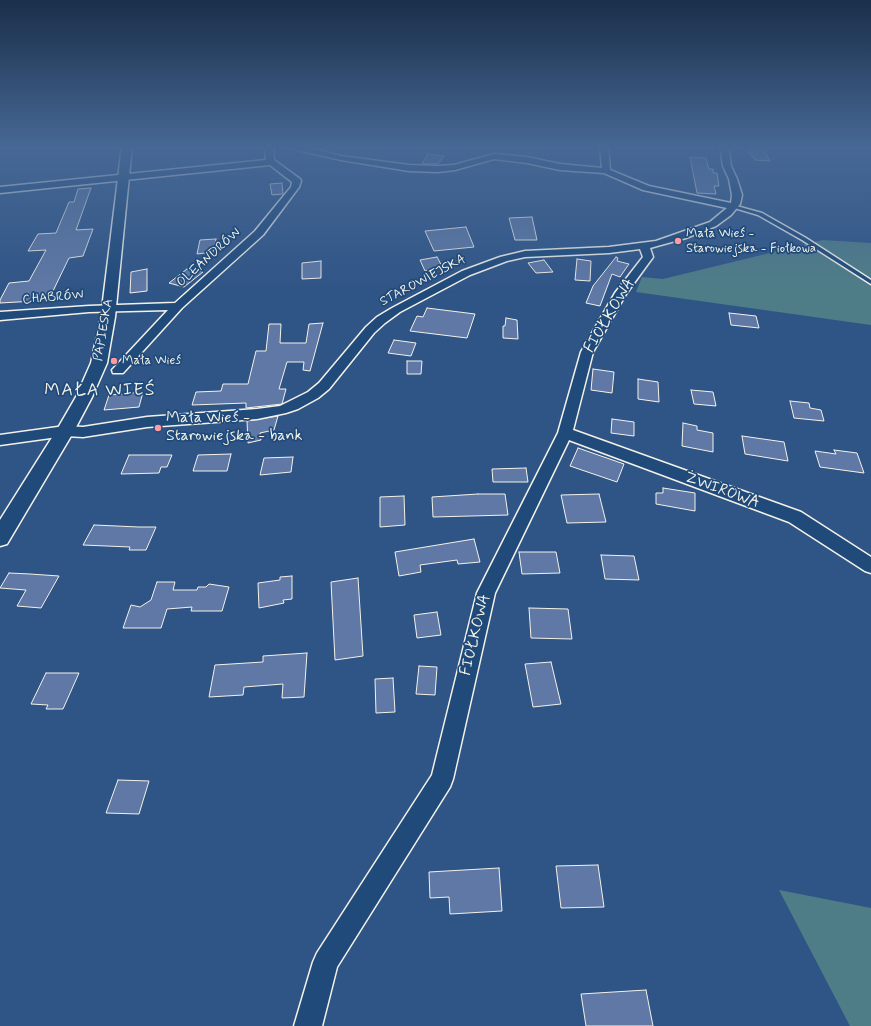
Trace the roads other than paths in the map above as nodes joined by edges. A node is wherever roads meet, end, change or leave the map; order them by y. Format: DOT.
graph roads {
  1 [pos="121,194"];
  2 [pos="290,194"];
  3 [pos="674,194"];
  4 [pos="737,194"];
  5 [pos="733,206"];
  6 [pos="644,245"];
  7 [pos="871,282"];
  8 [pos="178,306"];
  9 [pos="108,308"];
  10 [pos="0,316"];
  11 [pos="118,370"];
  12 [pos="65,431"];
  13 [pos="565,433"];
  14 [pos="0,440"];
  15 [pos="0,538"];
  16 [pos="871,566"];
  17 [pos="308,1026"];
  1 -- 9 [label="street, PAPIESKA"];
  2 -- 8 [label="street, OLEANDRÓW"];
  3 -- 5 [label="street"];
  4 -- 5 [label="street"];
  5 -- 6 [label="street, STAROWIEJSKA"];
  5 -- 7 [label="lane"];
  6 -- 12 [label="street, STAROWIEJSKA"];
  6 -- 13 [label="street, FIOŁKOWA"];
  8 -- 9 [label="street, OLEANDRÓW"];
  8 -- 11 [label="street, OLEANDRÓW"];
  9 -- 10 [label="street, CHABRÓW"];
  9 -- 12 [label="street, PAPIESKA"];
  12 -- 14 [label="street, STAROWIEJSKA"];
  12 -- 15 [label="street, PAPIESKA"];
  13 -- 16 [label="street, ŻWIROWA"];
  13 -- 17 [label="street, FIOŁKOWA"];
}
